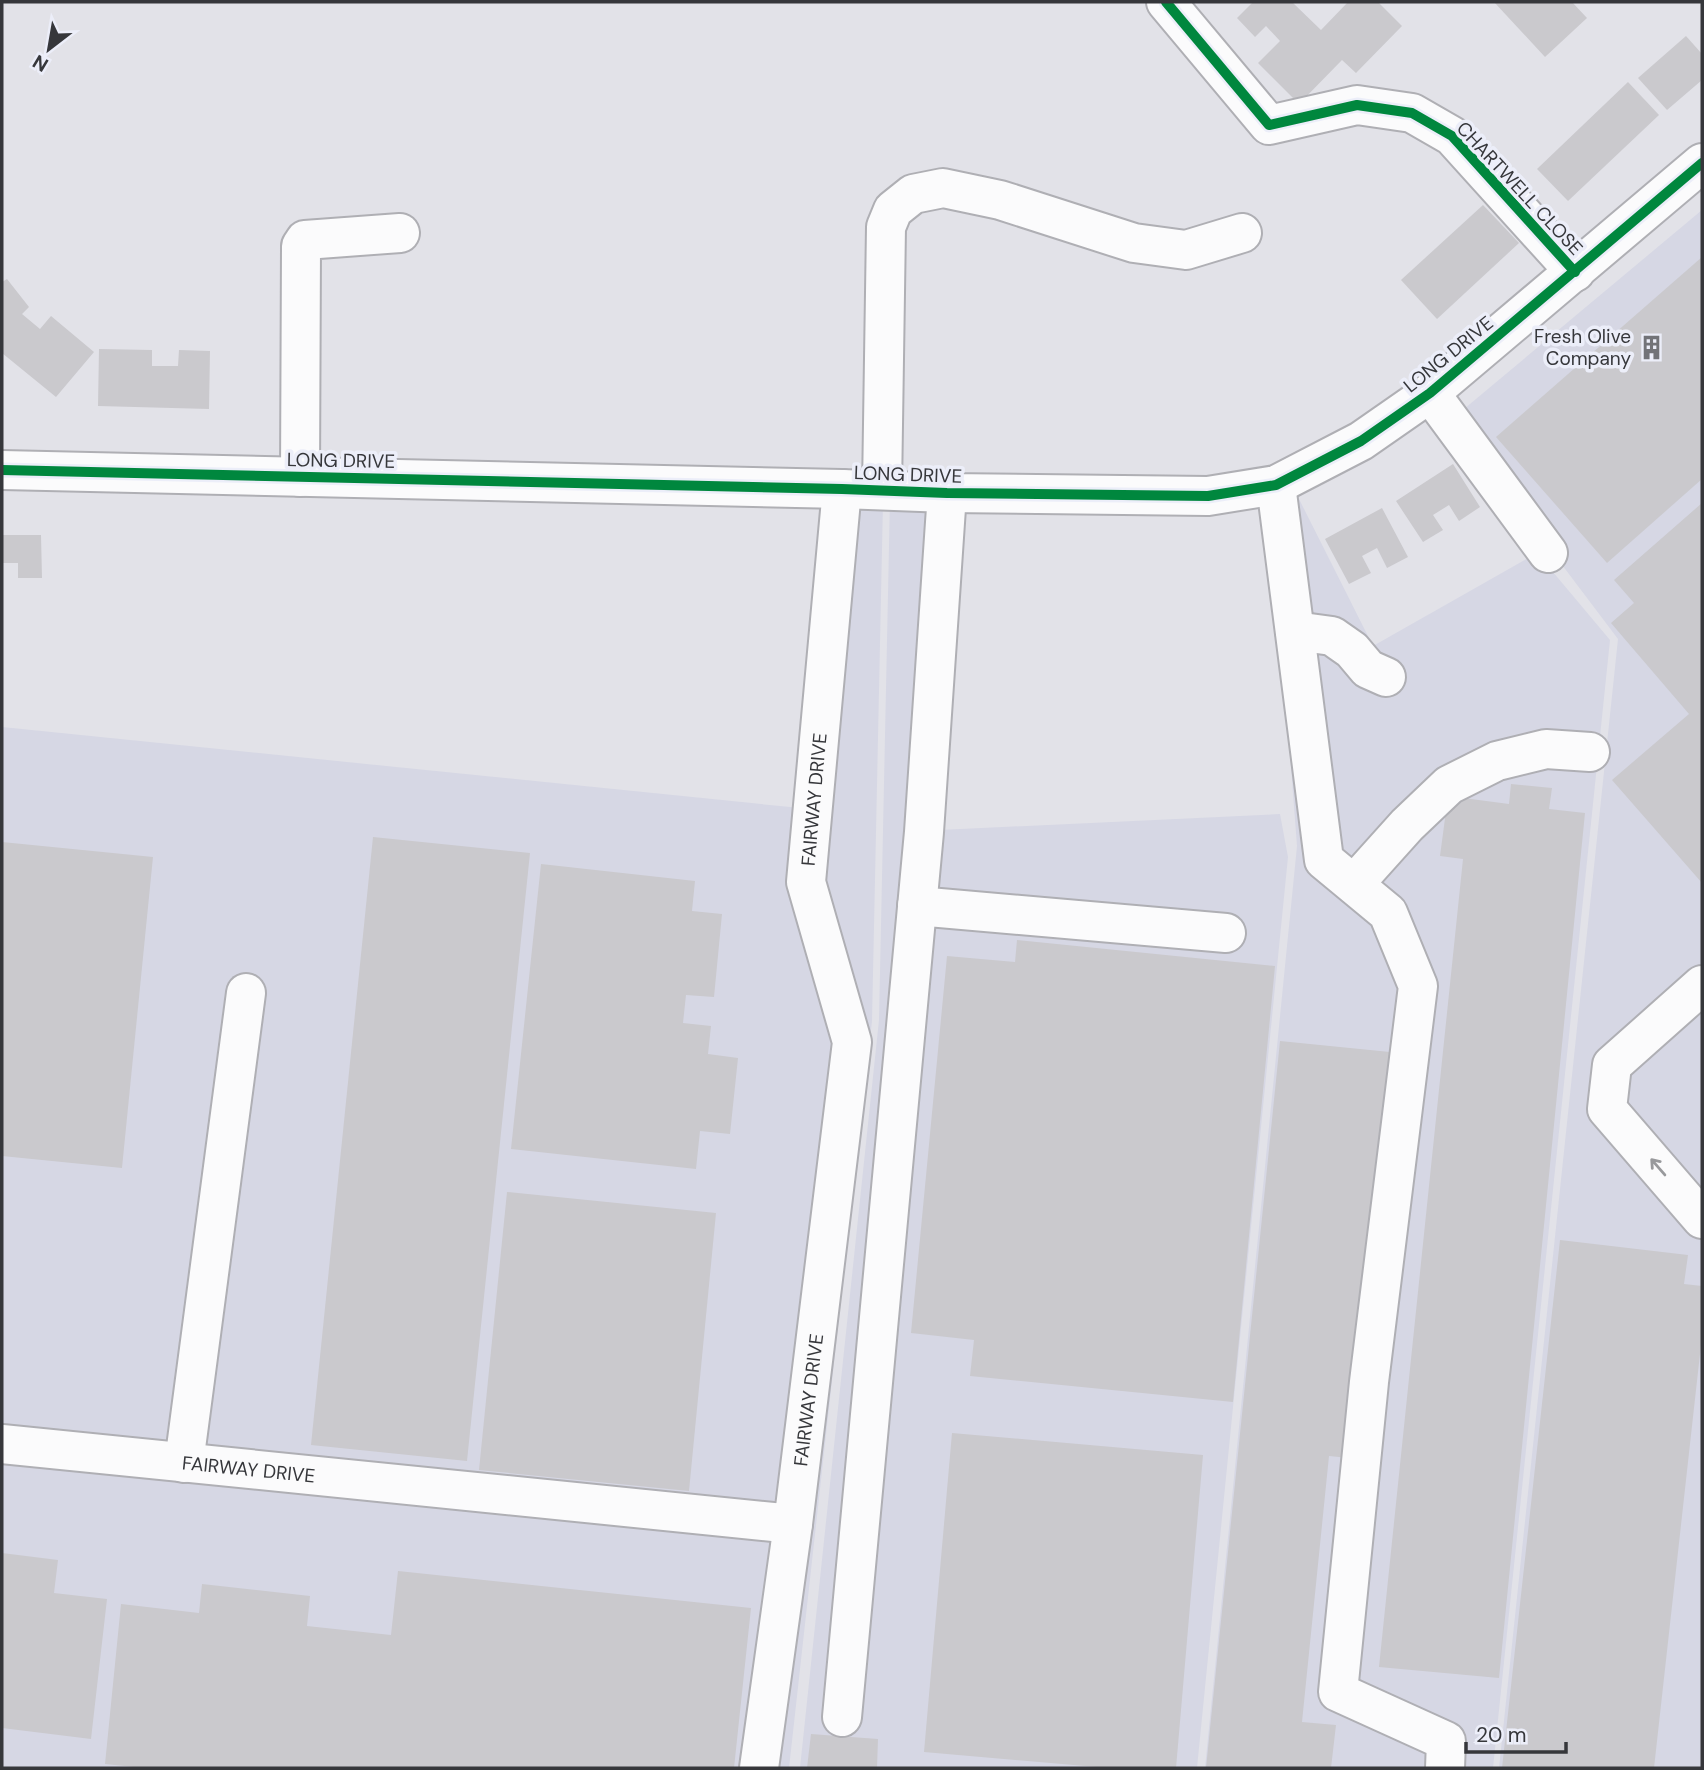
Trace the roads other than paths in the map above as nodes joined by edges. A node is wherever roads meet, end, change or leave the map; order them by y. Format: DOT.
graph roads {
  1 [pos="1166,2"];
  2 [pos="1702,163"];
  3 [pos="400,233"];
  4 [pos="1242,233"];
  5 [pos="1575,272"];
  6 [pos="1430,393"];
  7 [pos="2,470"];
  8 [pos="300,477"];
  9 [pos="1276,485"];
  10 [pos="842,489"];
  11 [pos="882,490"];
  12 [pos="947,493"];
  13 [pos="1548,553"];
  14 [pos="1295,631"];
  15 [pos="1386,677"];
  16 [pos="1590,752"];
  17 [pos="1354,884"];
  18 [pos="917,906"];
  19 [pos="1226,933"];
  20 [pos="1702,985"];
  21 [pos="246,993"];
  22 [pos="1702,1219"];
  23 [pos="2,1444"];
  24 [pos="184,1463"];
  25 [pos="793,1524"];
  26 [pos="842,1717"];
  27 [pos="759,1768"];
  28 [pos="1445,1768"];
  1 -- 5 [label="street, CHARTWELL CLOSE"];
  2 -- 5 [label="street, LONG DRIVE"];
  3 -- 8 [label="street"];
  4 -- 11 [label="street"];
  5 -- 6 [label="street, LONG DRIVE"];
  6 -- 9 [label="street, LONG DRIVE"];
  6 -- 13 [label="street"];
  7 -- 8 [label="street, LONG DRIVE"];
  8 -- 10 [label="street, LONG DRIVE"];
  9 -- 12 [label="street, LONG DRIVE"];
  9 -- 14 [label="street"];
  10 -- 11 [label="street, LONG DRIVE"];
  10 -- 25 [label="street, FAIRWAY DRIVE"];
  11 -- 12 [label="street, LONG DRIVE"];
  12 -- 18 [label="street"];
  14 -- 15 [label="street"];
  14 -- 17 [label="street"];
  16 -- 17 [label="street"];
  17 -- 28 [label="street"];
  18 -- 19 [label="street"];
  18 -- 26 [label="street"];
  22 -- 20 [label="street, one-way"];
  21 -- 24 [label="street"];
  23 -- 24 [label="street, FAIRWAY DRIVE"];
  24 -- 25 [label="street, FAIRWAY DRIVE"];
  25 -- 27 [label="street"];
}
